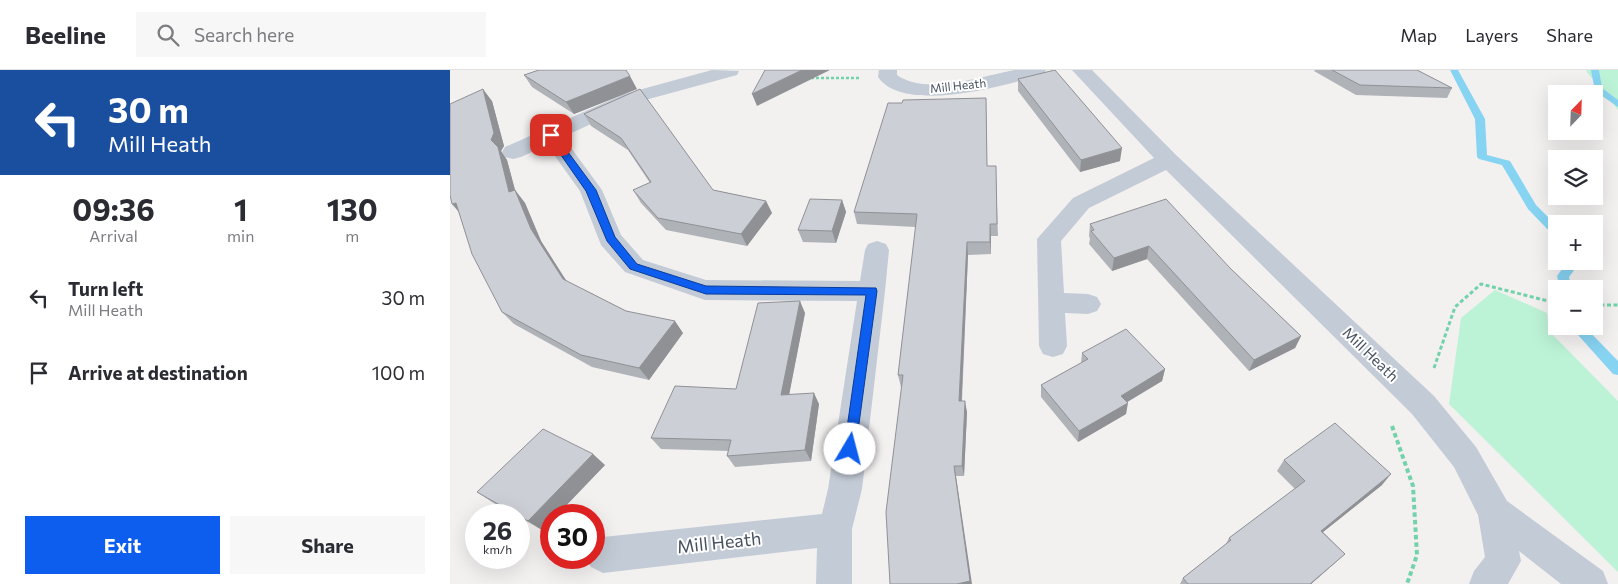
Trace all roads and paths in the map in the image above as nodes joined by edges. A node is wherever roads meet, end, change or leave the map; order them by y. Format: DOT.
graph roads {
  1 [pos="1037,70"];
  2 [pos="1080,70"];
  3 [pos="715,72"];
  4 [pos="888,73"];
  5 [pos="806,78"];
  6 [pos="551,135"];
  7 [pos="513,152"];
  8 [pos="1168,160"];
  9 [pos="877,250"];
  10 [pos="872,291"];
  11 [pos="1548,302"];
  12 [pos="1050,303"];
  13 [pos="1088,304"];
  14 [pos="1603,305"];
  15 [pos="1618,305"];
  16 [pos="1053,346"];
  17 [pos="1423,405"];
  18 [pos="1391,422"];
  19 [pos="1495,512"];
  20 [pos="835,529"];
  21 [pos="605,555"];
  22 [pos="834,584"];
  23 [pos="1407,584"];
  24 [pos="1487,584"];
  25 [pos="1590,584"];
  1 -- 4 [label="street, Mill Heath"];
  2 -- 8 [label="street, Mill Heath"];
  3 -- 6 [label="street"];
  4 -- 5 [label="path"];
  6 -- 7 [label="street"];
  6 -- 10 [label="street"];
  8 -- 12 [label="street"];
  8 -- 17 [label="street, Mill Heath"];
  9 -- 10 [label="street"];
  10 -- 20 [label="street"];
  11 -- 17 [label="path"];
  12 -- 13 [label="street"];
  12 -- 16 [label="street"];
  14 -- 15 [label="path"];
  17 -- 19 [label="street, Mill Heath"];
  18 -- 23 [label="path"];
  19 -- 24 [label="street, Mill Heath"];
  19 -- 25 [label="street"];
  20 -- 21 [label="street, Mill Heath"];
  20 -- 22 [label="street"];
}
